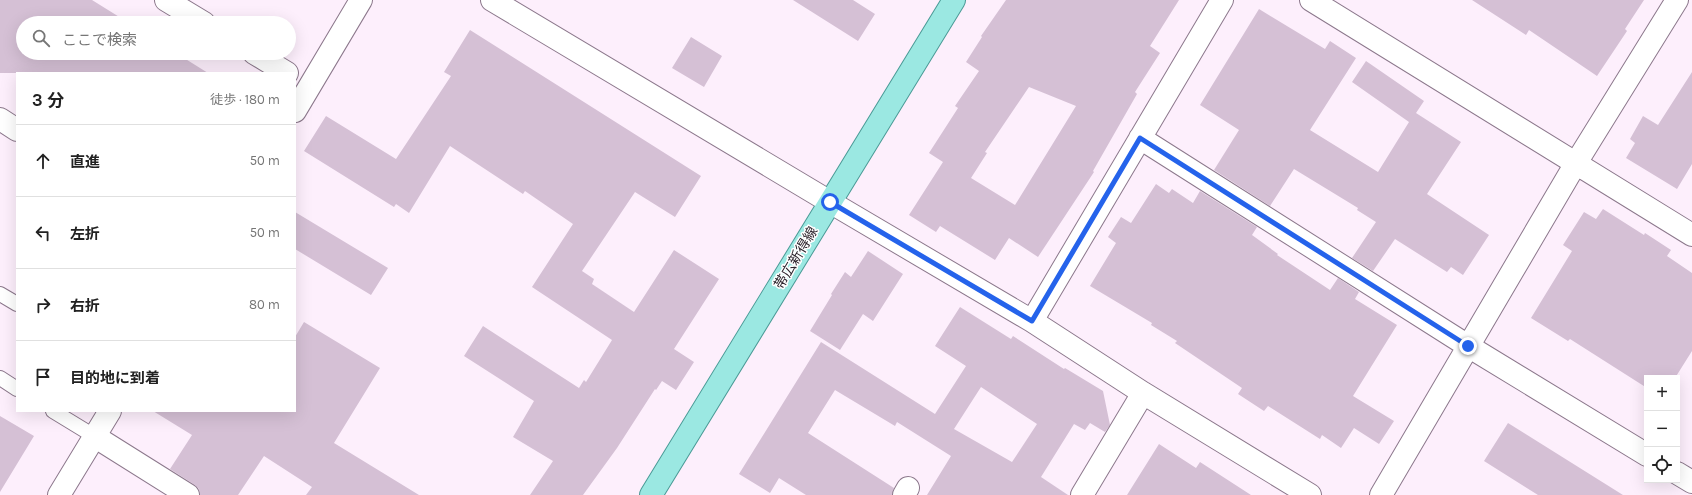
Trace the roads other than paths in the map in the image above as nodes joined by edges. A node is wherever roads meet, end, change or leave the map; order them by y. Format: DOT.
graph roads {
  1 [pos="166,0"];
  2 [pos="362,0"];
  3 [pos="492,0"];
  4 [pos="954,0"];
  5 [pos="1222,0"];
  6 [pos="1311,0"];
  7 [pos="1677,0"];
  8 [pos="192,16"];
  9 [pos="266,60"];
  10 [pos="285,72"];
  11 [pos="302,82"];
  12 [pos="296,107"];
  13 [pos="0,119"];
  14 [pos="16,129"];
  15 [pos="1140,138"];
  16 [pos="1576,163"];
  17 [pos="830,202"];
  18 [pos="1692,235"];
  19 [pos="0,294"];
  20 [pos="16,303"];
  21 [pos="1032,321"];
  22 [pos="1468,346"];
  23 [pos="0,378"];
  24 [pos="16,388"];
  25 [pos="1143,393"];
  26 [pos="55,412"];
  27 [pos="109,412"];
  28 [pos="94,436"];
  29 [pos="1644,453"];
  30 [pos="1680,475"];
  31 [pos="1692,482"];
  32 [pos="1692,491"];
  33 [pos="59,495"];
  34 [pos="188,495"];
  35 [pos="651,495"];
  36 [pos="1082,495"];
  37 [pos="1310,495"];
  38 [pos="1381,495"];
  39 [pos="1689,495"];
  1 -- 8 [label="street"];
  2 -- 11 [label="street"];
  3 -- 17 [label="street"];
  4 -- 17 [label="main road, 帯広新得線"];
  5 -- 15 [label="street"];
  6 -- 16 [label="street"];
  7 -- 16 [label="street"];
  9 -- 10 [label="street"];
  11 -- 12 [label="street"];
  13 -- 14 [label="street"];
  15 -- 21 [label="street"];
  15 -- 22 [label="street"];
  16 -- 18 [label="street"];
  16 -- 22 [label="street"];
  17 -- 21 [label="street"];
  17 -- 35 [label="main road, 帯広新得線"];
  19 -- 20 [label="lane"];
  21 -- 25 [label="street"];
  22 -- 29 [label="street"];
  22 -- 38 [label="street"];
  23 -- 24 [label="lane"];
  25 -- 36 [label="street"];
  25 -- 37 [label="street"];
  26 -- 28 [label="lane"];
  27 -- 28 [label="street"];
  28 -- 33 [label="street"];
  28 -- 34 [label="street"];
  30 -- 31 [label="street"];
  32 -- 39 [label="street"];
}
